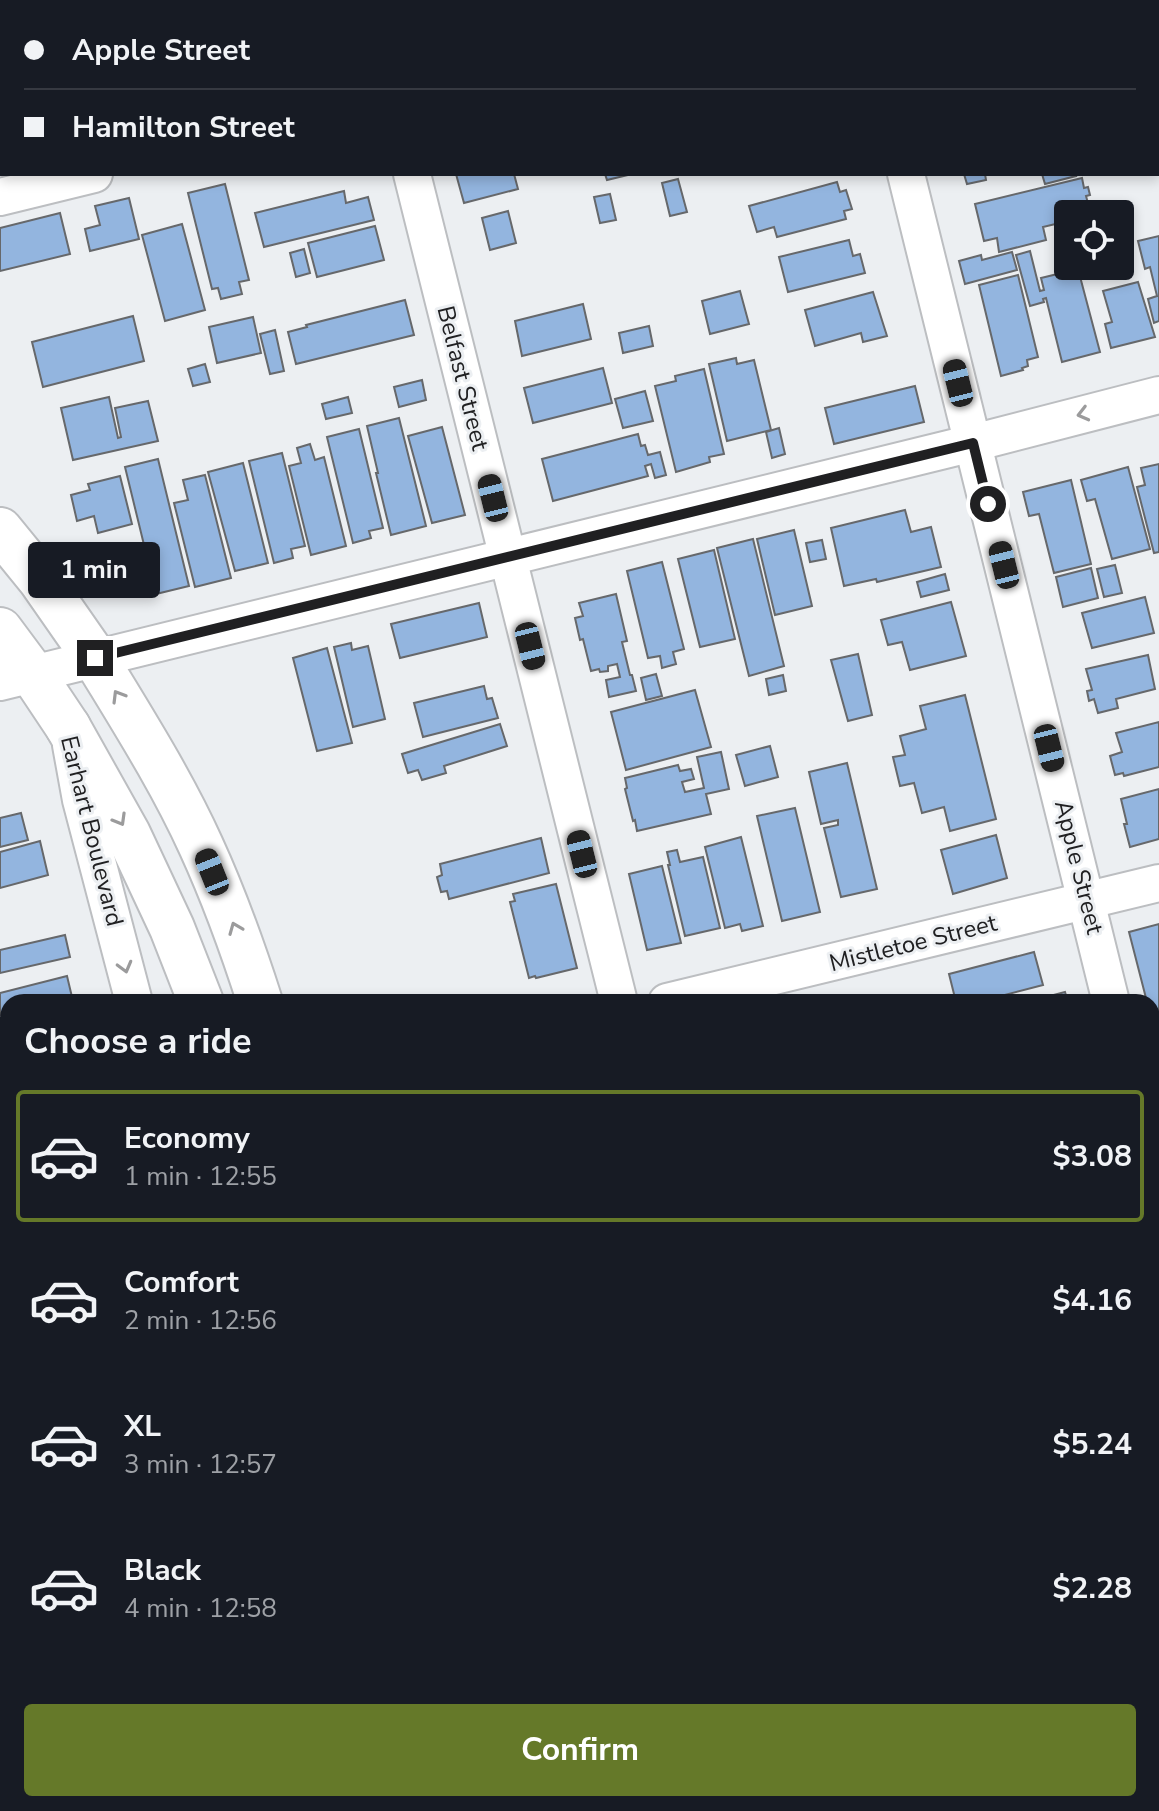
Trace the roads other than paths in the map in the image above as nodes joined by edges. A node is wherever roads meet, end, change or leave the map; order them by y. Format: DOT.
graph roads {
  1 [pos="86,176"];
  2 [pos="413,176"];
  3 [pos="906,176"];
  4 [pos="0,197"];
  5 [pos="1159,395"];
  6 [pos="973,443"];
  7 [pos="0,530"];
  8 [pos="508,557"];
  9 [pos="0,630"];
  10 [pos="95,658"];
  11 [pos="16,678"];
  12 [pos="68,727"];
  13 [pos="1159,883"];
  14 [pos="1087,901"];
  15 [pos="132,994"];
  16 [pos="198,994"];
  17 [pos="258,994"];
  18 [pos="617,994"];
  19 [pos="700,994"];
  20 [pos="1109,994"];
  1 -- 4 [label="street"];
  2 -- 8 [label="street, Belfast Street"];
  3 -- 6 [label="street, Apple Street"];
  5 -- 6 [label="street, one-way"];
  6 -- 8 [label="street"];
  6 -- 14 [label="street, Apple Street"];
  7 -- 10 [label="main road"];
  8 -- 10 [label="street"];
  8 -- 18 [label="street, Belfast Street"];
  9 -- 11 [label="main road, Earhart Boulevard"];
  10 -- 11 [label="street"];
  17 -- 10 [label="main road, one-way"];
  11 -- 12 [label="main road, Earhart Boulevard"];
  12 -- 15 [label="street, Earhart Boulevard, one-way"];
  12 -- 16 [label="main road, one-way"];
  13 -- 14 [label="street, Mistletoe Street"];
  14 -- 19 [label="street, Mistletoe Street"];
  14 -- 20 [label="street, Apple Street"];
}
